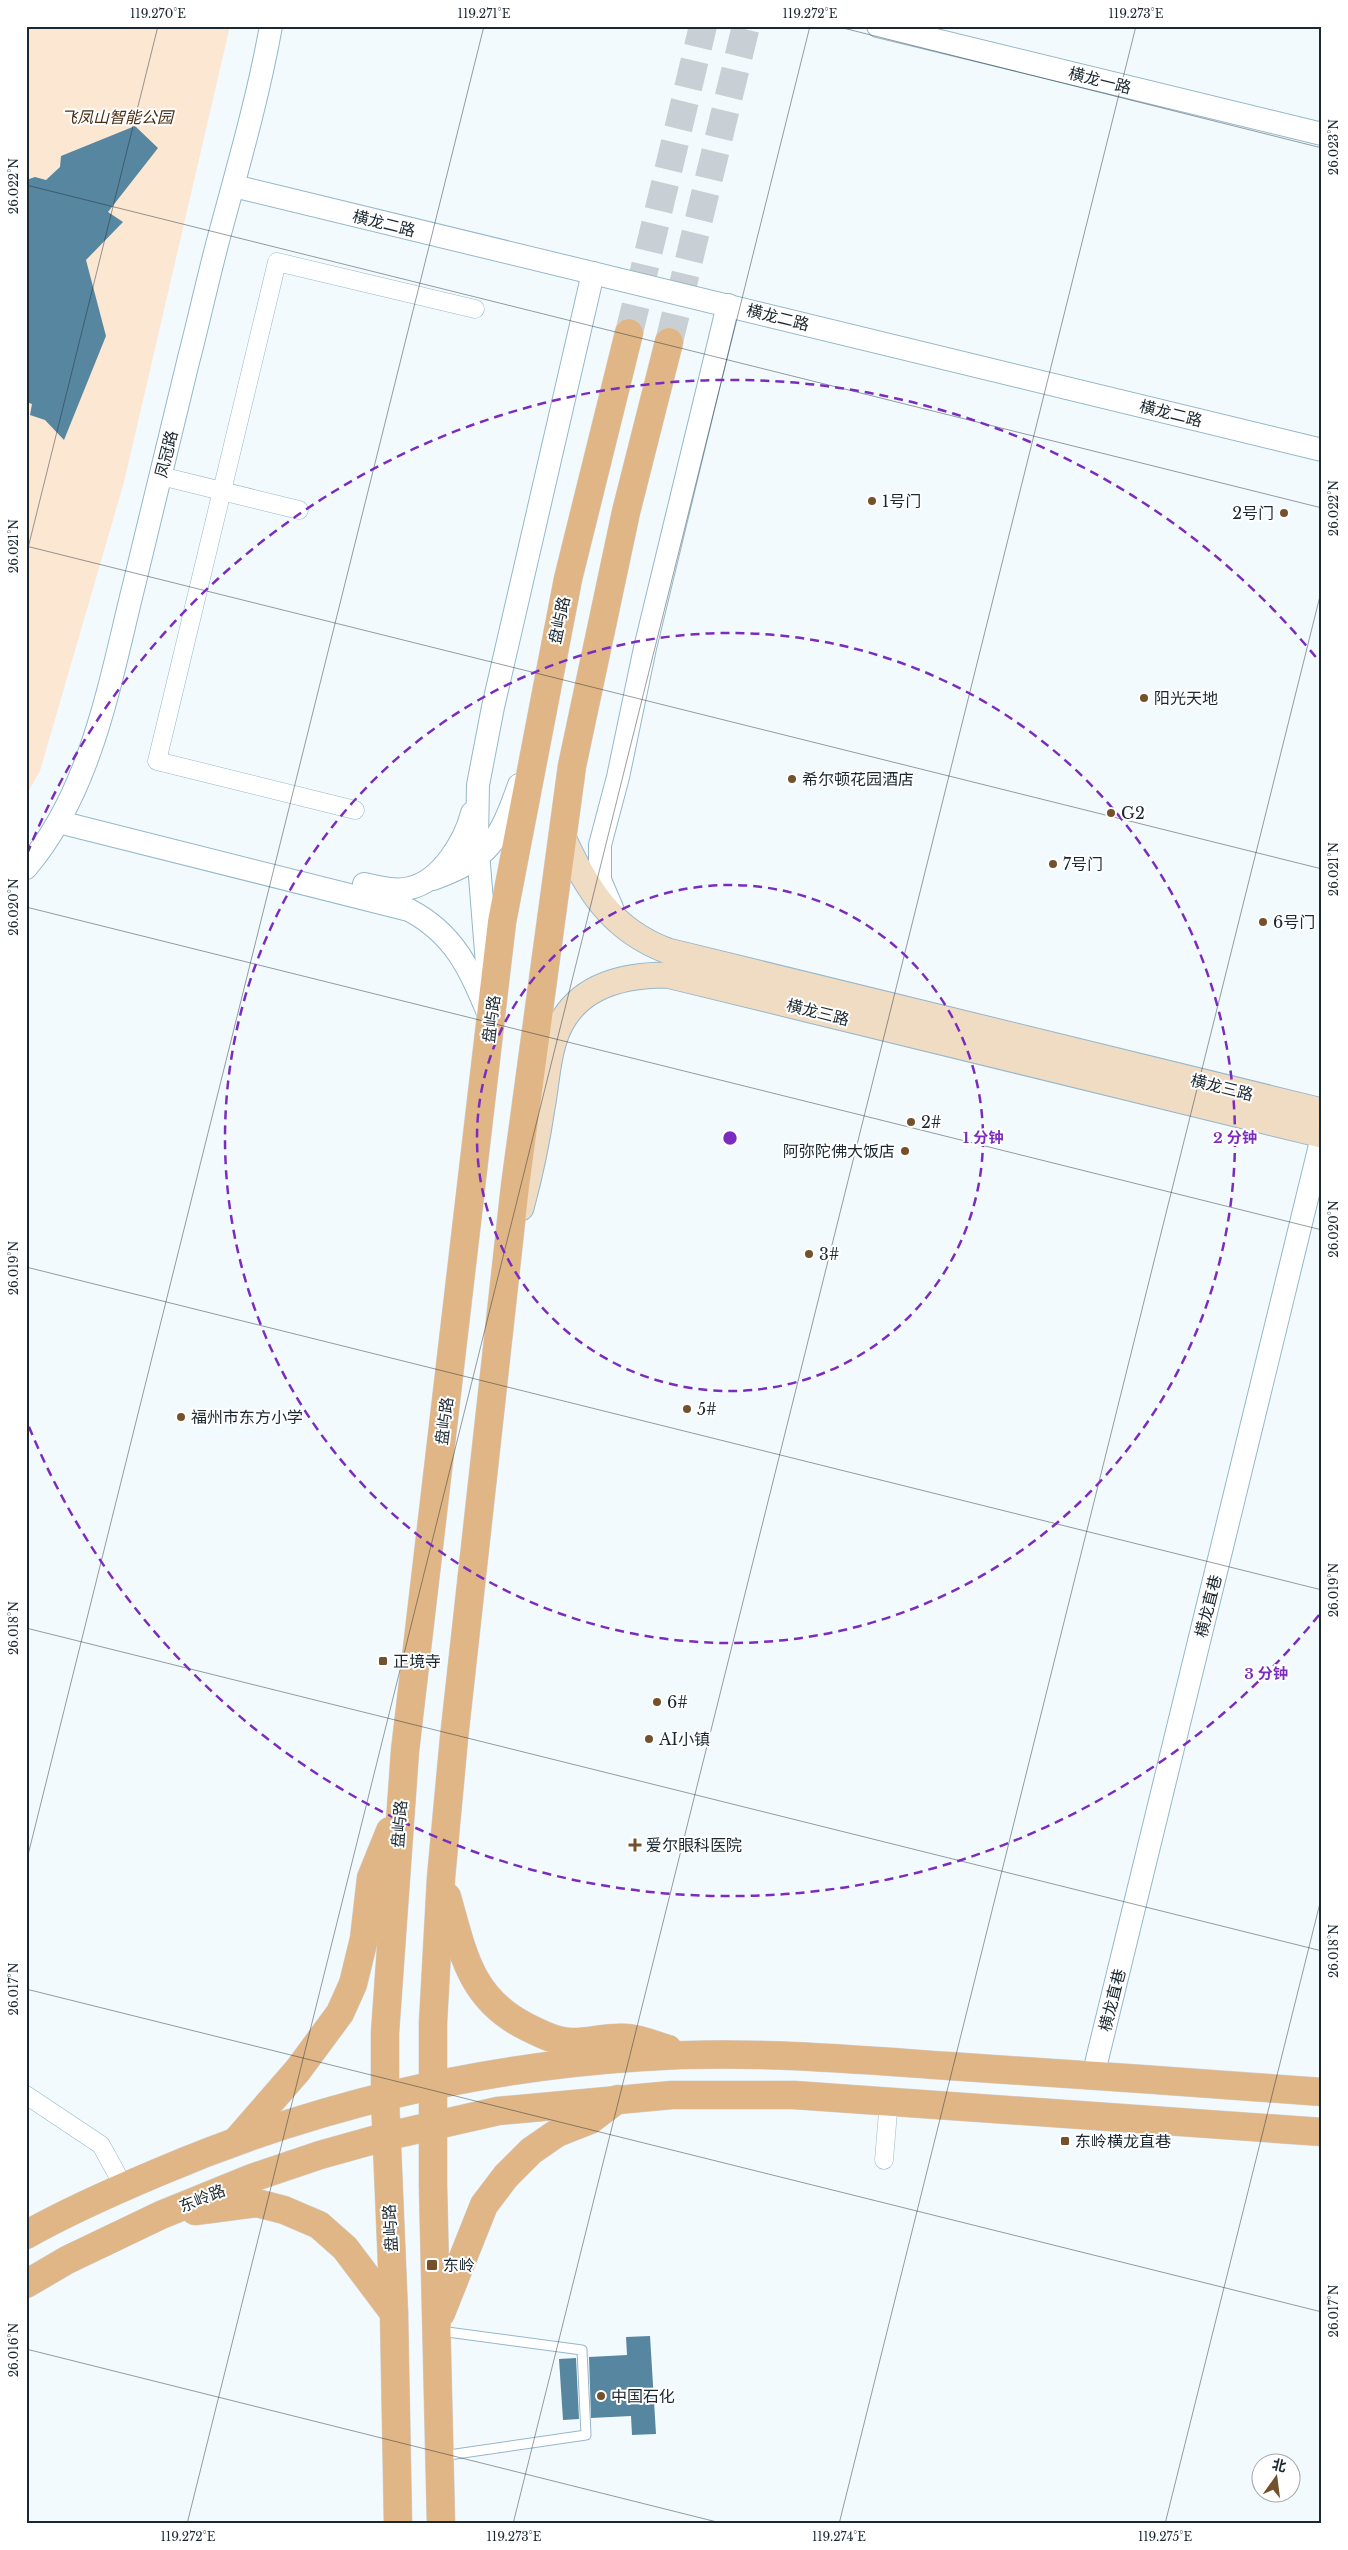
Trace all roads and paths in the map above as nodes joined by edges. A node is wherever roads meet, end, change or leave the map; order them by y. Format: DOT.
graph roads {
  1 [pos="271,26"];
  2 [pos="878,26"];
  3 [pos="1322,134"];
  4 [pos="234,186"];
  5 [pos="593,273"];
  6 [pos="728,305"];
  7 [pos="474,309"];
  8 [pos="629,333"];
  9 [pos="669,342"];
  10 [pos="1322,450"];
  11 [pos="161,476"];
  12 [pos="222,491"];
  13 [pos="299,510"];
  14 [pos="536,737"];
  15 [pos="478,785"];
  16 [pos="355,810"];
  17 [pos="62,816"];
  18 [pos="562,835"];
  19 [pos="479,857"];
  20 [pos="26,868"];
  21 [pos="423,883"];
  22 [pos="625,928"];
  23 [pos="491,1020"];
  24 [pos="1322,1111"];
  25 [pos="1322,1136"];
  26 [pos="507,1256"];
  27 [pos="400,1806"];
  28 [pos="441,1878"];
  29 [pos="691,2055"];
  30 [pos="1093,2076"];
  31 [pos="434,2087"];
  32 [pos="1322,2092"];
  33 [pos="26,2095"];
  34 [pos="385,2098"];
  35 [pos="618,2099"];
  36 [pos="889,2100"];
  37 [pos="433,2125"];
  38 [pos="1322,2132"];
  39 [pos="388,2136"];
  40 [pos="237,2140"];
  41 [pos="884,2160"];
  42 [pos="124,2187"];
  43 [pos="161,2214"];
  44 [pos="26,2235"];
  45 [pos="26,2284"];
  46 [pos="394,2314"];
  47 [pos="437,2326"];
  48 [pos="440,2456"];
  49 [pos="398,2524"];
  50 [pos="441,2524"];
  1 -- 4 [label="street, 凤冠路"];
  2 -- 3 [label="street, 横龙一路"];
  4 -- 5 [label="street, 横龙二路"];
  4 -- 11 [label="street, 凤冠路"];
  5 -- 6 [label="street, 横龙二路"];
  5 -- 15 [label="street"];
  6 -- 10 [label="street, 横龙二路"];
  6 -- 22 [label="street"];
  7 -- 12 [label="street"];
  8 -- 14 [label="main road, 盘屿路"];
  9 -- 18 [label="main road"];
  11 -- 12 [label="street"];
  11 -- 17 [label="street, 凤冠路"];
  12 -- 13 [label="street"];
  12 -- 16 [label="street"];
  14 -- 19 [label="street"];
  14 -- 23 [label="main road, 盘屿路"];
  15 -- 19 [label="street"];
  15 -- 21 [label="street"];
  17 -- 20 [label="street, 凤冠路"];
  17 -- 21 [label="street"];
  17 -- 23 [label="street"];
  18 -- 22 [label="main road, 横龙三路"];
  18 -- 26 [label="main road"];
  19 -- 21 [label="street"];
  19 -- 23 [label="street"];
  22 -- 24 [label="main road, 横龙三路"];
  23 -- 27 [label="main road, 盘屿路"];
  25 -- 26 [label="main road, 横龙三路"];
  25 -- 30 [label="street, 横龙直巷"];
  26 -- 28 [label="main road"];
  27 -- 34 [label="main road, 盘屿路"];
  27 -- 40 [label="main road"];
  28 -- 29 [label="main road"];
  28 -- 31 [label="main road"];
  29 -- 30 [label="main road"];
  29 -- 31 [label="main road"];
  30 -- 32 [label="main road"];
  31 -- 34 [label="main road"];
  31 -- 37 [label="main road"];
  33 -- 42 [label="street"];
  34 -- 39 [label="main road, 盘屿路"];
  34 -- 40 [label="main road"];
  35 -- 36 [label="main road, 东岭路"];
  35 -- 37 [label="main road, 东岭路"];
  35 -- 47 [label="main road"];
  36 -- 38 [label="main road, 东岭路"];
  36 -- 41 [label="street"];
  37 -- 39 [label="main road, 东岭路"];
  37 -- 47 [label="main road"];
  39 -- 43 [label="main road, 东岭路"];
  39 -- 46 [label="main road, 盘屿路"];
  40 -- 42 [label="main road"];
  42 -- 44 [label="main road"];
  43 -- 45 [label="main road, 东岭路"];
  43 -- 46 [label="main road"];
  46 -- 49 [label="main road, 盘屿路"];
  47 -- 48 [label="main road"];
  47 -- 48 [label="lane"];
  48 -- 50 [label="main road"];
}
